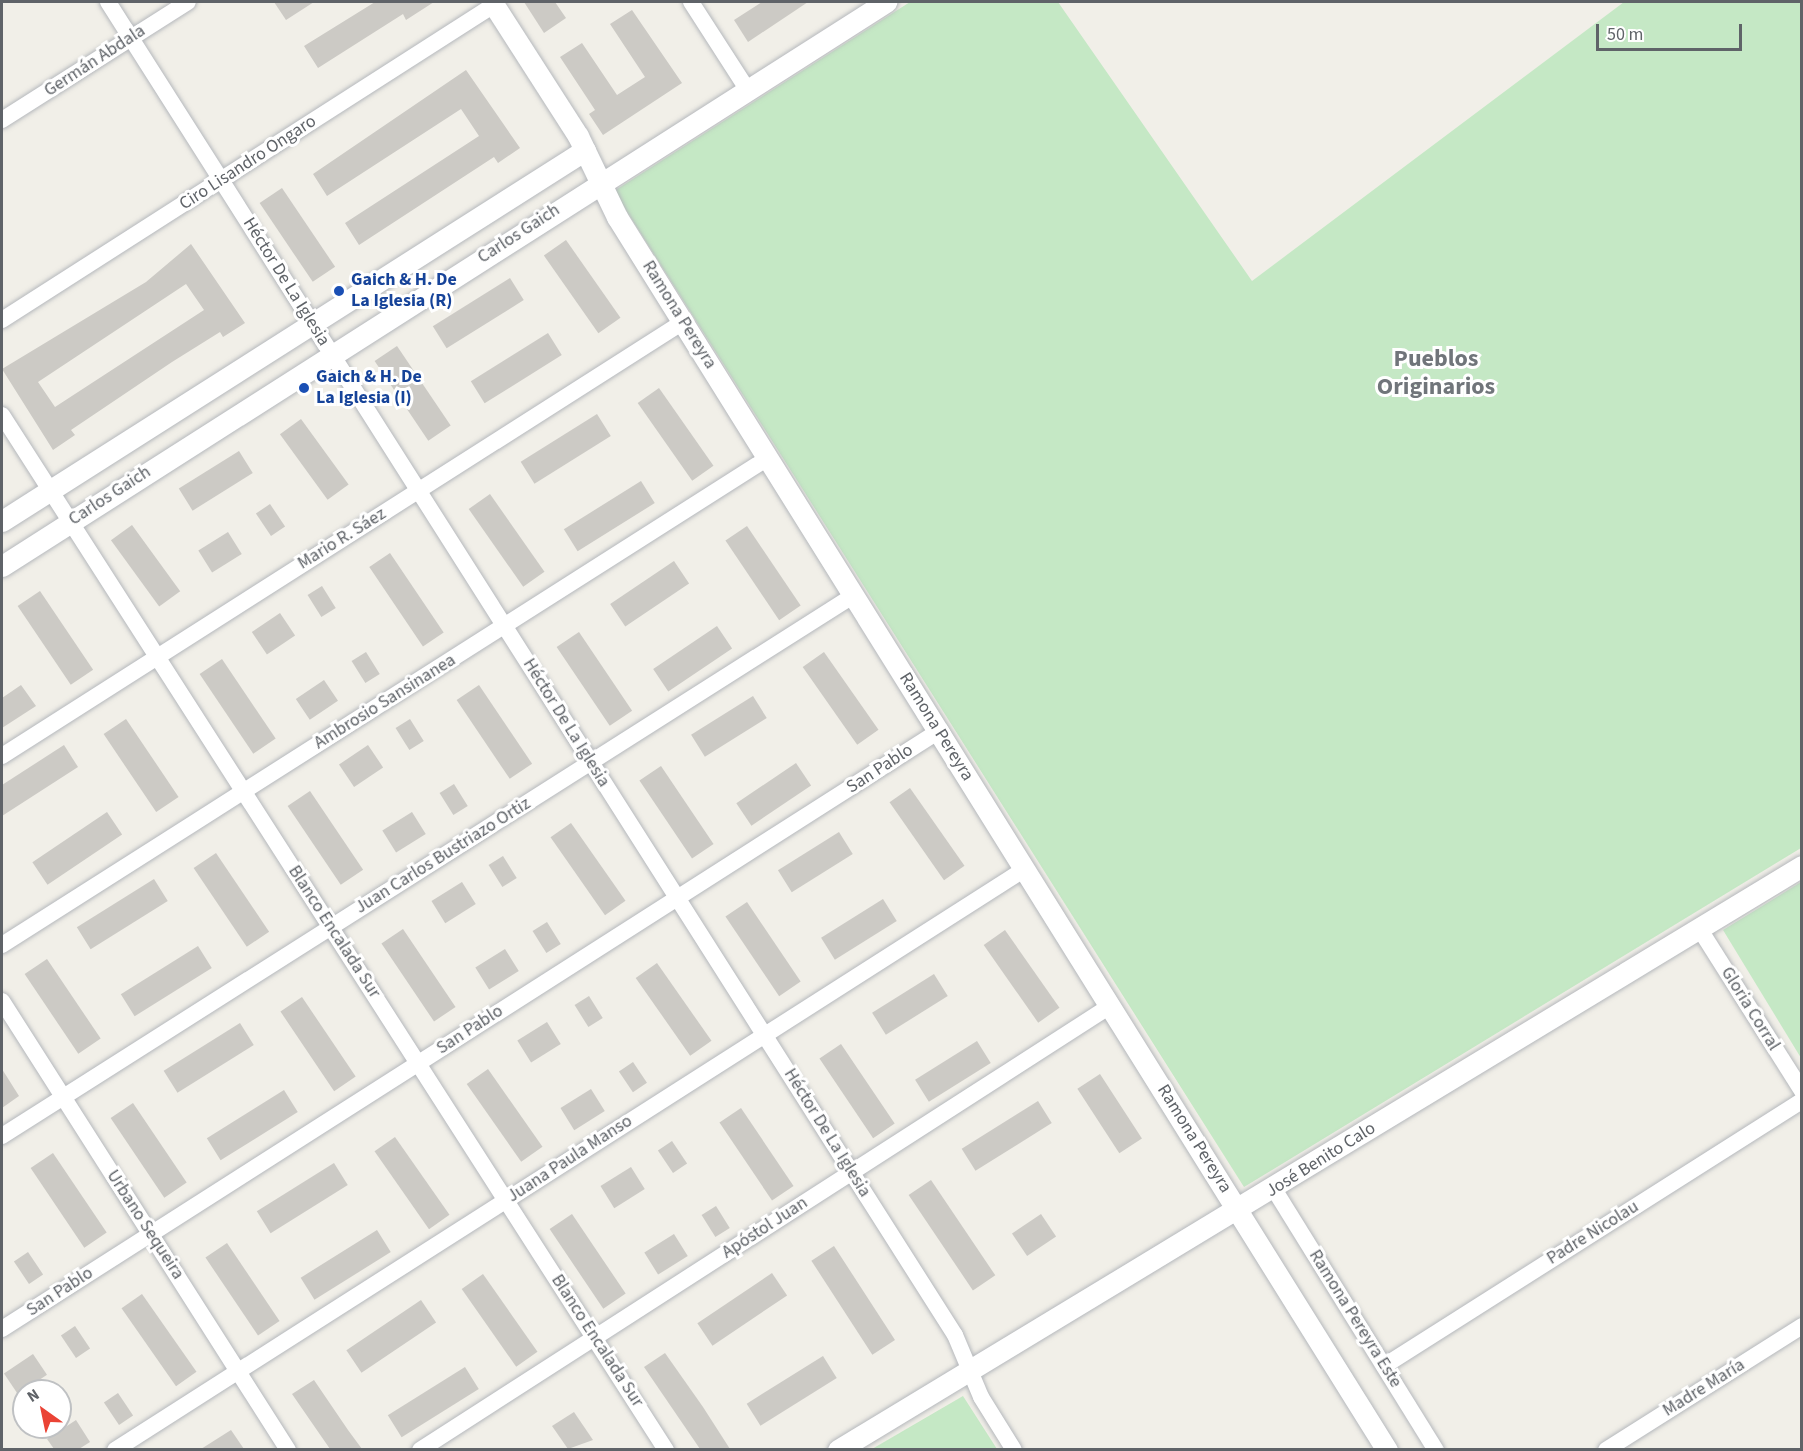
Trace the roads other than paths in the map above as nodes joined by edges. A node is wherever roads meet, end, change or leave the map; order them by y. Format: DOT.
graph roads {
  1 [pos="108,2"];
  2 [pos="188,2"];
  3 [pos="691,2"];
  4 [pos="886,2"];
  5 [pos="493,3"];
  6 [pos="131,38"];
  7 [pos="747,89"];
  8 [pos="2,120"];
  9 [pos="585,150"];
  10 [pos="221,180"];
  11 [pos="599,183"];
  12 [pos="2,320"];
  13 [pos="683,322"];
  14 [pos="313,323"];
  15 [pos="332,354"];
  16 [pos="2,415"];
  17 [pos="768,458"];
  18 [pos="50,490"];
  19 [pos="418,490"];
  20 [pos="2,521"];
  21 [pos="70,522"];
  22 [pos="2,566"];
  23 [pos="854,595"];
  24 [pos="505,626"];
  25 [pos="157,657"];
  26 [pos="939,731"];
  27 [pos="2,756"];
  28 [pos="591,762"];
  29 [pos="243,792"];
  30 [pos="1802,866"];
  31 [pos="1025,869"];
  32 [pos="677,898"];
  33 [pos="331,927"];
  34 [pos="1700,928"];
  35 [pos="2,945"];
  36 [pos="2,1001"];
  37 [pos="1110,1006"];
  38 [pos="764,1035"];
  39 [pos="418,1063"];
  40 [pos="1802,1090"];
  41 [pos="63,1097"];
  42 [pos="1802,1101"];
  43 [pos="2,1136"];
  44 [pos="851,1172"];
  45 [pos="1274,1189"];
  46 [pos="506,1200"];
  47 [pos="1239,1211"];
  48 [pos="151,1234"];
  49 [pos="1802,1326"];
  50 [pos="2,1329"];
  51 [pos="594,1338"];
  52 [pos="1384,1366"];
  53 [pos="238,1371"];
  54 [pos="970,1371"];
  55 [pos="115,1449"];
  56 [pos="288,1449"];
  57 [pos="420,1449"];
  58 [pos="666,1449"];
  59 [pos="838,1449"];
  60 [pos="1014,1449"];
  61 [pos="1388,1449"];
  62 [pos="1436,1449"];
  63 [pos="1606,1449"];
  1 -- 6 [label="street, Héctor De La Iglesia"];
  2 -- 6 [label="street, Germán Abdala"];
  3 -- 7 [label="street"];
  4 -- 7 [label="street, Carlos Gaich"];
  5 -- 9 [label="street, Ramona Pereyra"];
  5 -- 10 [label="street, Ciro Lisandro Ongaro"];
  6 -- 8 [label="street, Germán Abdala"];
  6 -- 10 [label="street, Héctor De La Iglesia"];
  7 -- 11 [label="street, Carlos Gaich"];
  9 -- 11 [label="street, Ramona Pereyra"];
  9 -- 14 [label="street, Carlos Gaich"];
  10 -- 12 [label="street, Ciro Lisandro Ongaro"];
  10 -- 14 [label="street, Héctor De La Iglesia"];
  11 -- 13 [label="street, Ramona Pereyra"];
  11 -- 15 [label="street, Carlos Gaich"];
  13 -- 17 [label="street, Ramona Pereyra"];
  13 -- 19 [label="street, Mario R. Sáez"];
  14 -- 15 [label="street, Héctor De La Iglesia"];
  14 -- 18 [label="street, Carlos Gaich"];
  15 -- 19 [label="street, Héctor De La Iglesia"];
  15 -- 21 [label="street, Carlos Gaich"];
  16 -- 18 [label="street, Blanco Encalada Sur"];
  17 -- 23 [label="street, Ramona Pereyra"];
  17 -- 24 [label="street, Ambrosio Sansinanea"];
  18 -- 20 [label="street, Carlos Gaich"];
  18 -- 21 [label="street, Blanco Encalada Sur"];
  19 -- 24 [label="street, Héctor De La Iglesia"];
  19 -- 25 [label="street, Mario R. Sáez"];
  21 -- 22 [label="street, Carlos Gaich"];
  21 -- 25 [label="street, Blanco Encalada Sur"];
  23 -- 26 [label="street, Ramona Pereyra"];
  23 -- 28 [label="street, Juan Carlos Bustriazo Ortiz"];
  24 -- 28 [label="street, Héctor De La Iglesia"];
  24 -- 29 [label="street, Ambrosio Sansinanea"];
  25 -- 27 [label="street, Mario R. Sáez"];
  25 -- 29 [label="street, Blanco Encalada Sur"];
  26 -- 31 [label="street, Ramona Pereyra"];
  26 -- 32 [label="street, San Pablo"];
  28 -- 32 [label="street, Héctor De La Iglesia"];
  28 -- 33 [label="street, Juan Carlos Bustriazo Ortiz"];
  29 -- 33 [label="street, Blanco Encalada Sur"];
  29 -- 35 [label="street, Ambrosio Sansinanea"];
  30 -- 34 [label="street, José Benito Calo"];
  31 -- 37 [label="street, Ramona Pereyra"];
  31 -- 38 [label="street, Juana Paula Manso"];
  32 -- 38 [label="street, Héctor De La Iglesia"];
  32 -- 39 [label="street, San Pablo"];
  33 -- 39 [label="street, Blanco Encalada Sur"];
  33 -- 41 [label="street, Juan Carlos Bustriazo Ortiz"];
  34 -- 40 [label="street, Gloria Corral"];
  34 -- 45 [label="street, José Benito Calo"];
  36 -- 41 [label="street, Urbano Sequeira"];
  37 -- 44 [label="street, Apóstol Juan"];
  37 -- 47 [label="street, Ramona Pereyra"];
  38 -- 44 [label="street, Héctor De La Iglesia"];
  38 -- 46 [label="street, Juana Paula Manso"];
  39 -- 46 [label="street, Blanco Encalada Sur"];
  39 -- 48 [label="street, San Pablo"];
  41 -- 43 [label="street, Juan Carlos Bustriazo Ortiz"];
  41 -- 48 [label="street, Urbano Sequeira"];
  42 -- 52 [label="street, Padre Nicolau"];
  44 -- 51 [label="street, Apóstol Juan"];
  44 -- 54 [label="street, Héctor De La Iglesia"];
  45 -- 47 [label="street, José Benito Calo"];
  45 -- 52 [label="street, Ramona Pereyra Este"];
  46 -- 51 [label="street, Blanco Encalada Sur"];
  46 -- 53 [label="street, Juana Paula Manso"];
  47 -- 54 [label="street, José Benito Calo"];
  47 -- 61 [label="street, Ramona Pereyra"];
  48 -- 50 [label="street, San Pablo"];
  48 -- 53 [label="street, Urbano Sequeira"];
  49 -- 63 [label="street, Madre María"];
  51 -- 57 [label="street, Apóstol Juan"];
  51 -- 58 [label="street, Blanco Encalada Sur"];
  52 -- 62 [label="street, Ramona Pereyra Este"];
  53 -- 55 [label="street, Juana Paula Manso"];
  53 -- 56 [label="street, Urbano Sequeira"];
  54 -- 59 [label="street, José Benito Calo"];
  54 -- 60 [label="street, Héctor De La Iglesia"];
}
